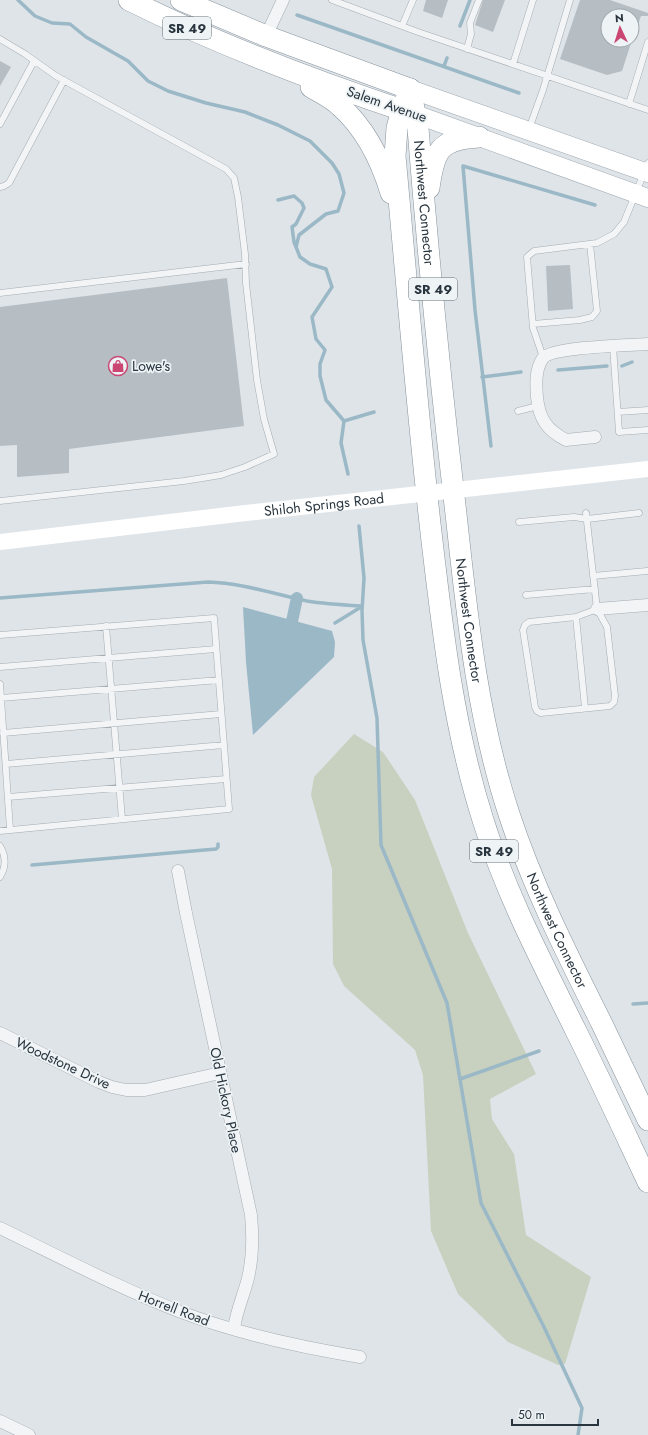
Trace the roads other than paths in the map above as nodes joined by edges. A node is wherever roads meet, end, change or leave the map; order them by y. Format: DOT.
graph roads {
  1 [pos="129,0"];
  2 [pos="181,0"];
  3 [pos="283,0"];
  4 [pos="332,0"];
  5 [pos="413,0"];
  6 [pos="479,0"];
  7 [pos="533,0"];
  8 [pos="570,0"];
  9 [pos="402,26"];
  10 [pos="266,36"];
  11 [pos="0,39"];
  12 [pos="648,42"];
  13 [pos="467,49"];
  14 [pos="247,53"];
  15 [pos="34,61"];
  16 [pos="513,64"];
  17 [pos="547,76"];
  18 [pos="64,80"];
  19 [pos="410,89"];
  20 [pos="629,104"];
  21 [pos="648,110"];
  22 [pos="408,112"];
  23 [pos="0,124"];
  24 [pos="528,130"];
  25 [pos="479,137"];
  26 [pos="647,169"];
  27 [pos="0,187"];
  28 [pos="642,196"];
  29 [pos="425,214"];
  30 [pos="402,225"];
  31 [pos="590,244"];
  32 [pos="246,264"];
  33 [pos="0,293"];
  34 [pos="533,324"];
  35 [pos="648,344"];
  36 [pos="613,346"];
  37 [pos="544,357"];
  38 [pos="538,406"];
  39 [pos="648,410"];
  40 [pos="518,411"];
  41 [pos="618,412"];
  42 [pos="648,430"];
  43 [pos="596,437"];
  44 [pos="648,469"];
  45 [pos="453,490"];
  46 [pos="427,493"];
  47 [pos="0,501"];
  48 [pos="639,513"];
  49 [pos="586,516"];
  50 [pos="519,522"];
  51 [pos="0,542"];
  52 [pos="647,571"];
  53 [pos="593,576"];
  54 [pos="595,589"];
  55 [pos="526,595"];
  56 [pos="648,605"];
  57 [pos="597,609"];
  58 [pos="576,617"];
  59 [pos="106,626"];
  60 [pos="0,635"];
  61 [pos="216,649"];
  62 [pos="108,658"];
  63 [pos="0,667"];
  64 [pos="219,680"];
  65 [pos="0,684"];
  66 [pos="111,689"];
  67 [pos="1,698"];
  68 [pos="586,708"];
  69 [pos="222,714"];
  70 [pos="114,723"];
  71 [pos="4,733"];
  72 [pos="224,746"];
  73 [pos="117,755"];
  74 [pos="6,764"];
  75 [pos="226,779"];
  76 [pos="120,788"];
  77 [pos="8,797"];
  78 [pos="122,819"];
  79 [pos="10,829"];
  80 [pos="0,831"];
  81 [pos="0,846"];
  82 [pos="178,871"];
  83 [pos="0,877"];
  84 [pos="0,1033"];
  85 [pos="220,1073"];
  86 [pos="648,1120"];
  87 [pos="648,1182"];
  88 [pos="0,1228"];
  89 [pos="234,1329"];
  90 [pos="360,1357"];
  91 [pos="0,1421"];
  92 [pos="29,1435"];
  1 -- 14 [label="highway, Salem Avenue / SR 49"];
  2 -- 10 [label="highway, Salem Avenue / SR 49"];
  3 -- 10 [label="street"];
  4 -- 9 [label="lane"];
  5 -- 9 [label="lane"];
  6 -- 13 [label="lane"];
  7 -- 16 [label="lane"];
  8 -- 17 [label="lane"];
  9 -- 13 [label="lane"];
  10 -- 19 [label="highway, Salem Avenue / SR 49"];
  11 -- 15 [label="lane"];
  12 -- 20 [label="lane"];
  13 -- 16 [label="lane"];
  14 -- 22 [label="highway, Salem Avenue"];
  14 -- 30 [label="highway, SR 49"];
  15 -- 18 [label="lane"];
  15 -- 23 [label="lane"];
  16 -- 17 [label="lane"];
  17 -- 20 [label="lane"];
  17 -- 24 [label="lane"];
  18 -- 27 [label="lane"];
  18 -- 32 [label="lane"];
  19 -- 22 [label="highway"];
  19 -- 24 [label="main road, Salem Avenue"];
  20 -- 21 [label="lane"];
  22 -- 25 [label="main road, Salem Avenue"];
  22 -- 29 [label="highway, Northwest Connector / SR 49"];
  22 -- 30 [label="highway"];
  24 -- 26 [label="main road, Salem Avenue"];
  25 -- 28 [label="main road, Salem Avenue"];
  25 -- 29 [label="highway"];
  26 -- 28 [label="lane"];
  28 -- 31 [label="lane"];
  29 -- 45 [label="highway, Northwest Connector / SR 49"];
  30 -- 46 [label="highway, Northwest Connector / SR 49"];
  31 -- 34 [label="lane"];
  31 -- 34 [label="lane"];
  32 -- 33 [label="lane"];
  32 -- 47 [label="lane"];
  34 -- 37 [label="lane"];
  35 -- 36 [label="street"];
  36 -- 37 [label="street"];
  36 -- 41 [label="lane"];
  37 -- 38 [label="street"];
  38 -- 40 [label="lane"];
  38 -- 43 [label="street"];
  39 -- 41 [label="lane"];
  41 -- 42 [label="lane"];
  44 -- 45 [label="street, Shiloh Springs Road"];
  45 -- 46 [label="street, Shiloh Springs Road"];
  45 -- 86 [label="highway, Northwest Connector / SR 49"];
  46 -- 51 [label="street, Shiloh Springs Road"];
  46 -- 87 [label="highway, Northwest Connector / SR 49"];
  48 -- 49 [label="lane"];
  49 -- 50 [label="lane"];
  49 -- 53 [label="lane"];
  52 -- 53 [label="lane"];
  53 -- 54 [label="lane"];
  54 -- 55 [label="lane"];
  54 -- 57 [label="lane"];
  56 -- 57 [label="street"];
  57 -- 58 [label="lane"];
  57 -- 68 [label="lane"];
  58 -- 68 [label="lane"];
  58 -- 68 [label="lane"];
  59 -- 60 [label="lane"];
  59 -- 61 [label="lane"];
  59 -- 62 [label="lane"];
  61 -- 62 [label="lane"];
  61 -- 64 [label="lane"];
  62 -- 63 [label="lane"];
  62 -- 66 [label="lane"];
  64 -- 66 [label="lane"];
  64 -- 69 [label="lane"];
  65 -- 67 [label="lane"];
  66 -- 67 [label="lane"];
  66 -- 70 [label="lane"];
  67 -- 71 [label="lane"];
  69 -- 70 [label="lane"];
  69 -- 72 [label="lane"];
  70 -- 71 [label="lane"];
  70 -- 73 [label="lane"];
  71 -- 74 [label="lane"];
  72 -- 73 [label="lane"];
  72 -- 75 [label="lane"];
  73 -- 74 [label="lane"];
  73 -- 76 [label="lane"];
  74 -- 77 [label="lane"];
  75 -- 76 [label="lane"];
  75 -- 78 [label="lane"];
  76 -- 77 [label="lane"];
  76 -- 78 [label="lane"];
  77 -- 79 [label="lane"];
  78 -- 79 [label="lane"];
  79 -- 80 [label="lane"];
  81 -- 83 [label="lane"];
  82 -- 85 [label="street, Old Hickory Place"];
  84 -- 85 [label="street, Woodstone Drive"];
  85 -- 89 [label="street, Old Hickory Place"];
  88 -- 89 [label="street, Horrell Road"];
  89 -- 90 [label="street, Horrell Road"];
  91 -- 92 [label="street"];
}
